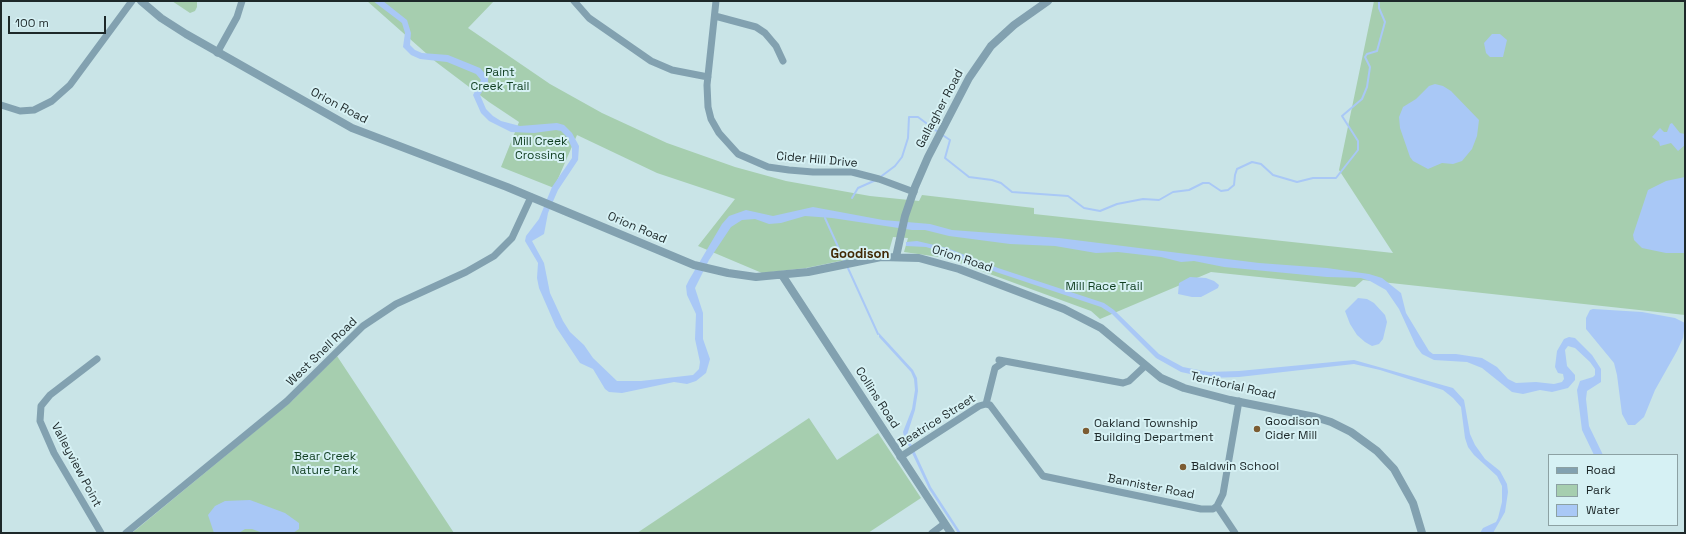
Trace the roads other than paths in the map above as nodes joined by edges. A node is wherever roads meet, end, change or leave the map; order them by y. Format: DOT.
graph roads {
  1 [pos="132,1"];
  2 [pos="141,1"];
  3 [pos="242,1"];
  4 [pos="574,1"];
  5 [pos="716,1"];
  6 [pos="1048,1"];
  7 [pos="715,16"];
  8 [pos="217,53"];
  9 [pos="783,61"];
  10 [pos="708,78"];
  11 [pos="1,105"];
  12 [pos="914,192"];
  13 [pos="531,197"];
  14 [pos="896,257"];
  15 [pos="782,275"];
  16 [pos="97,360"];
  17 [pos="1145,366"];
  18 [pos="1239,401"];
  19 [pos="986,404"];
  20 [pos="900,458"];
  21 [pos="1216,506"];
  22 [pos="944,524"];
  23 [pos="102,533"];
  24 [pos="126,533"];
  25 [pos="932,533"];
  26 [pos="951,533"];
  27 [pos="1235,533"];
  28 [pos="1422,533"];
  1 -- 11 [label="street"];
  2 -- 8 [label="street, Orion Road"];
  3 -- 8 [label="street"];
  4 -- 10 [label="street"];
  5 -- 7 [label="street, Cider Hill Drive"];
  6 -- 12 [label="street, Gallagher Road"];
  7 -- 9 [label="street"];
  7 -- 10 [label="street, Cider Hill Drive"];
  8 -- 13 [label="street, Orion Road"];
  10 -- 12 [label="street, Cider Hill Drive"];
  12 -- 14 [label="street, Gallagher Road"];
  13 -- 15 [label="street, Orion Road"];
  13 -- 24 [label="street, West Snell Road"];
  14 -- 15 [label="street, Orion Road"];
  14 -- 17 [label="street, Orion Road"];
  15 -- 20 [label="street, Collins Road"];
  16 -- 23 [label="street, Valleyview Point"];
  17 -- 18 [label="street, Territorial Road"];
  17 -- 19 [label="street"];
  18 -- 21 [label="street"];
  18 -- 28 [label="street, Territorial Road"];
  19 -- 20 [label="street, Beatrice Street"];
  19 -- 21 [label="street, Bannister Road"];
  20 -- 22 [label="street, Collins Road"];
  21 -- 27 [label="street"];
  22 -- 25 [label="street"];
  22 -- 26 [label="street, Collins Road"];
}
